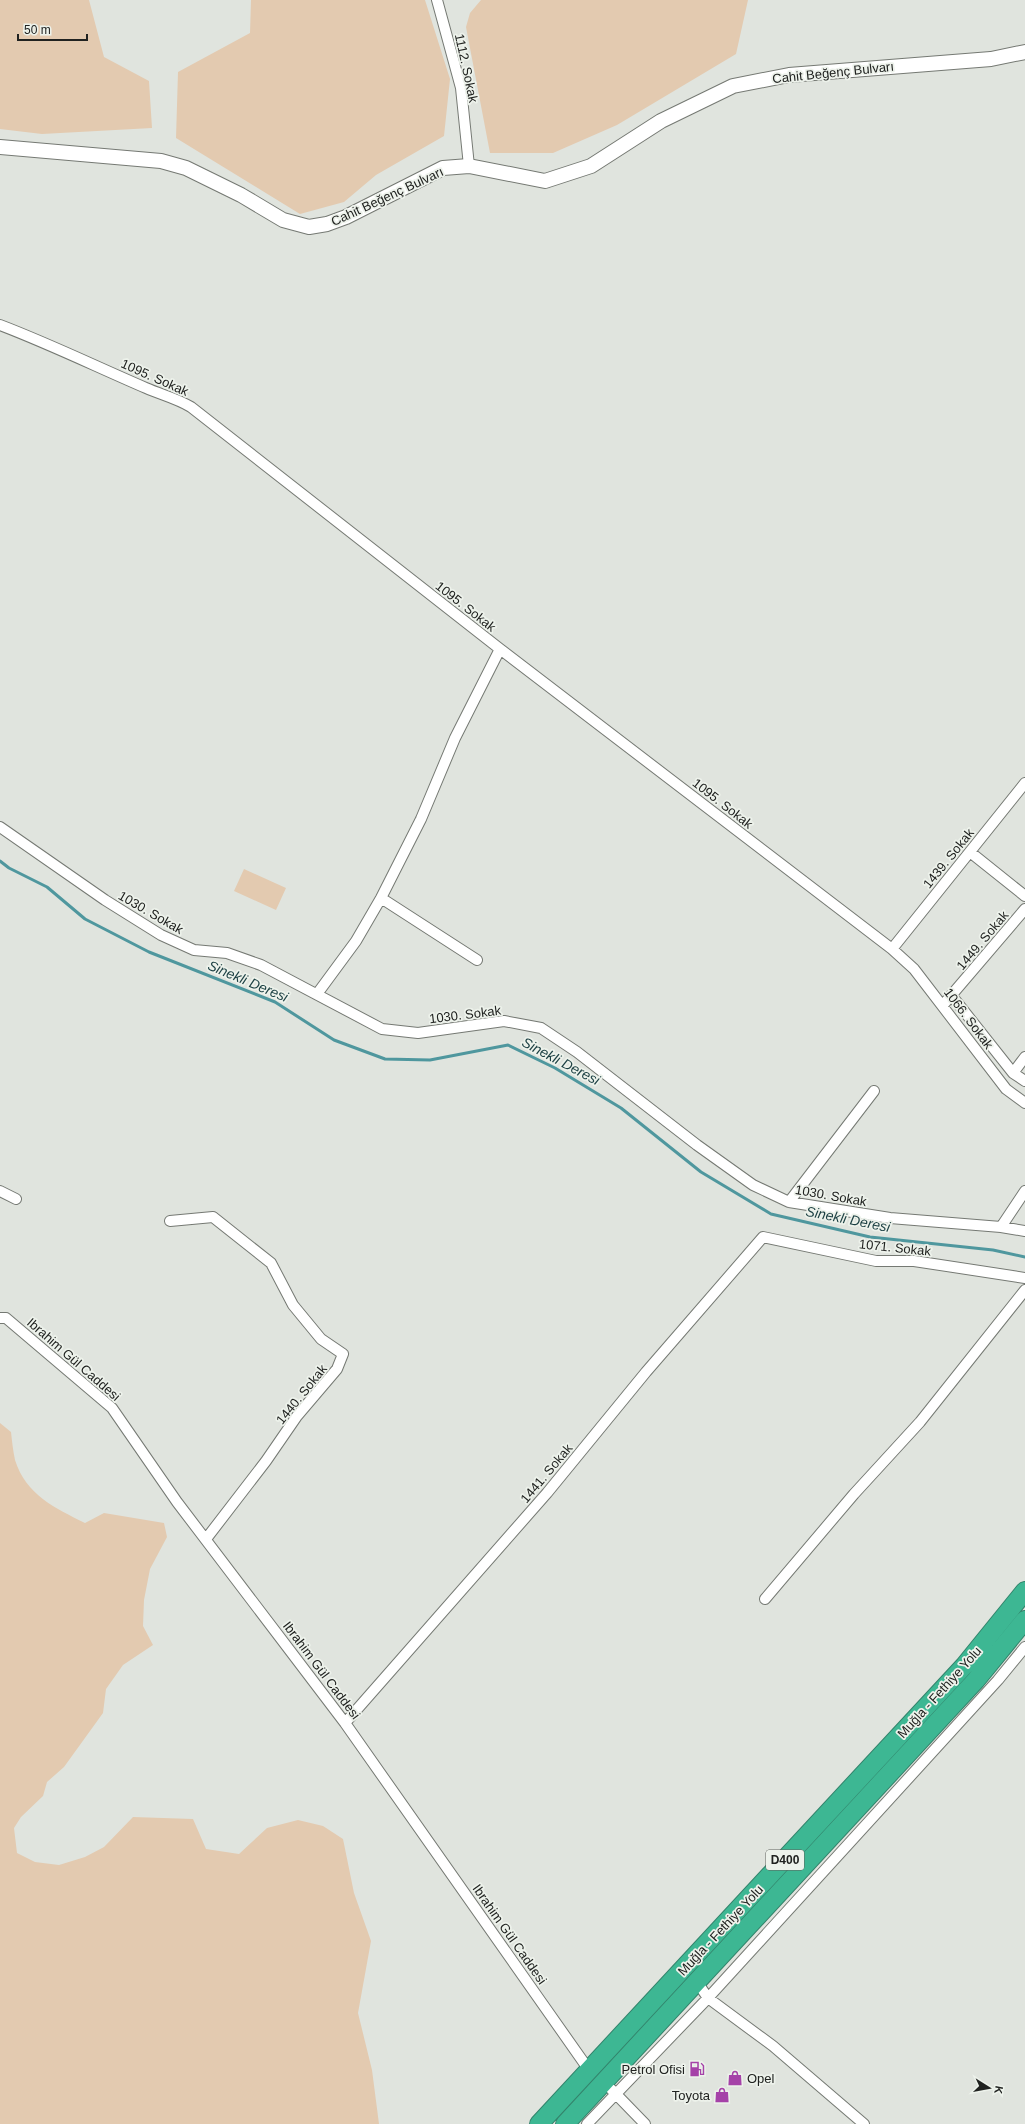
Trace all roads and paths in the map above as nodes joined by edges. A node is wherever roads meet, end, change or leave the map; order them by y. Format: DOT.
graph roads {
  1 [pos="437,0"];
  2 [pos="1025,52"];
  3 [pos="0,147"];
  4 [pos="469,166"];
  5 [pos="0,325"];
  6 [pos="500,649"];
  7 [pos="1025,783"];
  8 [pos="0,827"];
  9 [pos="970,852"];
  10 [pos="1025,896"];
  11 [pos="381,898"];
  12 [pos="1025,909"];
  13 [pos="892,949"];
  14 [pos="477,960"];
  15 [pos="317,994"];
  16 [pos="952,996"];
  17 [pos="943,1005"];
  18 [pos="1025,1057"];
  19 [pos="1013,1073"];
  20 [pos="1025,1081"];
  21 [pos="874,1091"];
  22 [pos="1025,1103"];
  23 [pos="0,1191"];
  24 [pos="1025,1191"];
  25 [pos="16,1199"];
  26 [pos="789,1202"];
  27 [pos="170,1221"];
  28 [pos="1001,1227"];
  29 [pos="1025,1231"];
  30 [pos="763,1237"];
  31 [pos="1025,1278"];
  32 [pos="1025,1290"];
  33 [pos="0,1318"];
  34 [pos="206,1539"];
  35 [pos="1025,1591"];
  36 [pos="765,1599"];
  37 [pos="1025,1620"];
  38 [pos="1025,1647"];
  39 [pos="345,1723"];
  40 [pos="697,1982"];
  41 [pos="708,1998"];
  42 [pos="589,2070"];
  43 [pos="610,2088"];
  44 [pos="539,2124"];
  45 [pos="565,2124"];
  46 [pos="587,2124"];
  47 [pos="645,2124"];
  48 [pos="864,2124"];
  1 -- 4 [label="street, 1112. Sokak"];
  2 -- 4 [label="main road, Cahit Beğenç Bulvarı"];
  3 -- 4 [label="main road, Cahit Beğenç Bulvarı"];
  5 -- 6 [label="street, 1095. Sokak"];
  6 -- 11 [label="street"];
  6 -- 13 [label="street, 1095. Sokak"];
  7 -- 9 [label="street, 1439. Sokak"];
  8 -- 15 [label="street, 1030. Sokak"];
  9 -- 10 [label="street"];
  9 -- 13 [label="street, 1439. Sokak"];
  11 -- 14 [label="street"];
  11 -- 15 [label="street"];
  12 -- 16 [label="street, 1449. Sokak"];
  13 -- 17 [label="street, 1066. Sokak"];
  15 -- 26 [label="street, 1030. Sokak"];
  16 -- 17 [label="street, 1449. Sokak"];
  16 -- 19 [label="street"];
  17 -- 22 [label="street, 1066. Sokak"];
  18 -- 19 [label="street"];
  19 -- 20 [label="street"];
  21 -- 26 [label="street"];
  23 -- 25 [label="street"];
  24 -- 28 [label="street"];
  26 -- 28 [label="street, 1030. Sokak"];
  27 -- 34 [label="street, 1440. Sokak"];
  28 -- 29 [label="street, 1030. Sokak"];
  30 -- 31 [label="street, 1071. Sokak"];
  30 -- 39 [label="street, 1441. Sokak"];
  32 -- 36 [label="street"];
  33 -- 34 [label="street, Ibrahim Gül Caddesi"];
  34 -- 39 [label="street, Ibrahim Gül Caddesi"];
  35 -- 42 [label="highway, Muğla - Fethiye Yolu / D400"];
  37 -- 40 [label="highway, Muğla - Fethiye Yolu / D400"];
  38 -- 41 [label="street"];
  39 -- 42 [label="street, Ibrahim Gül Caddesi"];
  40 -- 41 [label="street"];
  40 -- 43 [label="highway, Muğla - Fethiye Yolu / D400"];
  41 -- 43 [label="street"];
  41 -- 48 [label="street"];
  42 -- 44 [label="highway, Muğla - Fethiye Yolu / D400"];
  43 -- 45 [label="highway, Muğla - Fethiye Yolu / D400"];
  43 -- 46 [label="street"];
  43 -- 47 [label="street"];
}
